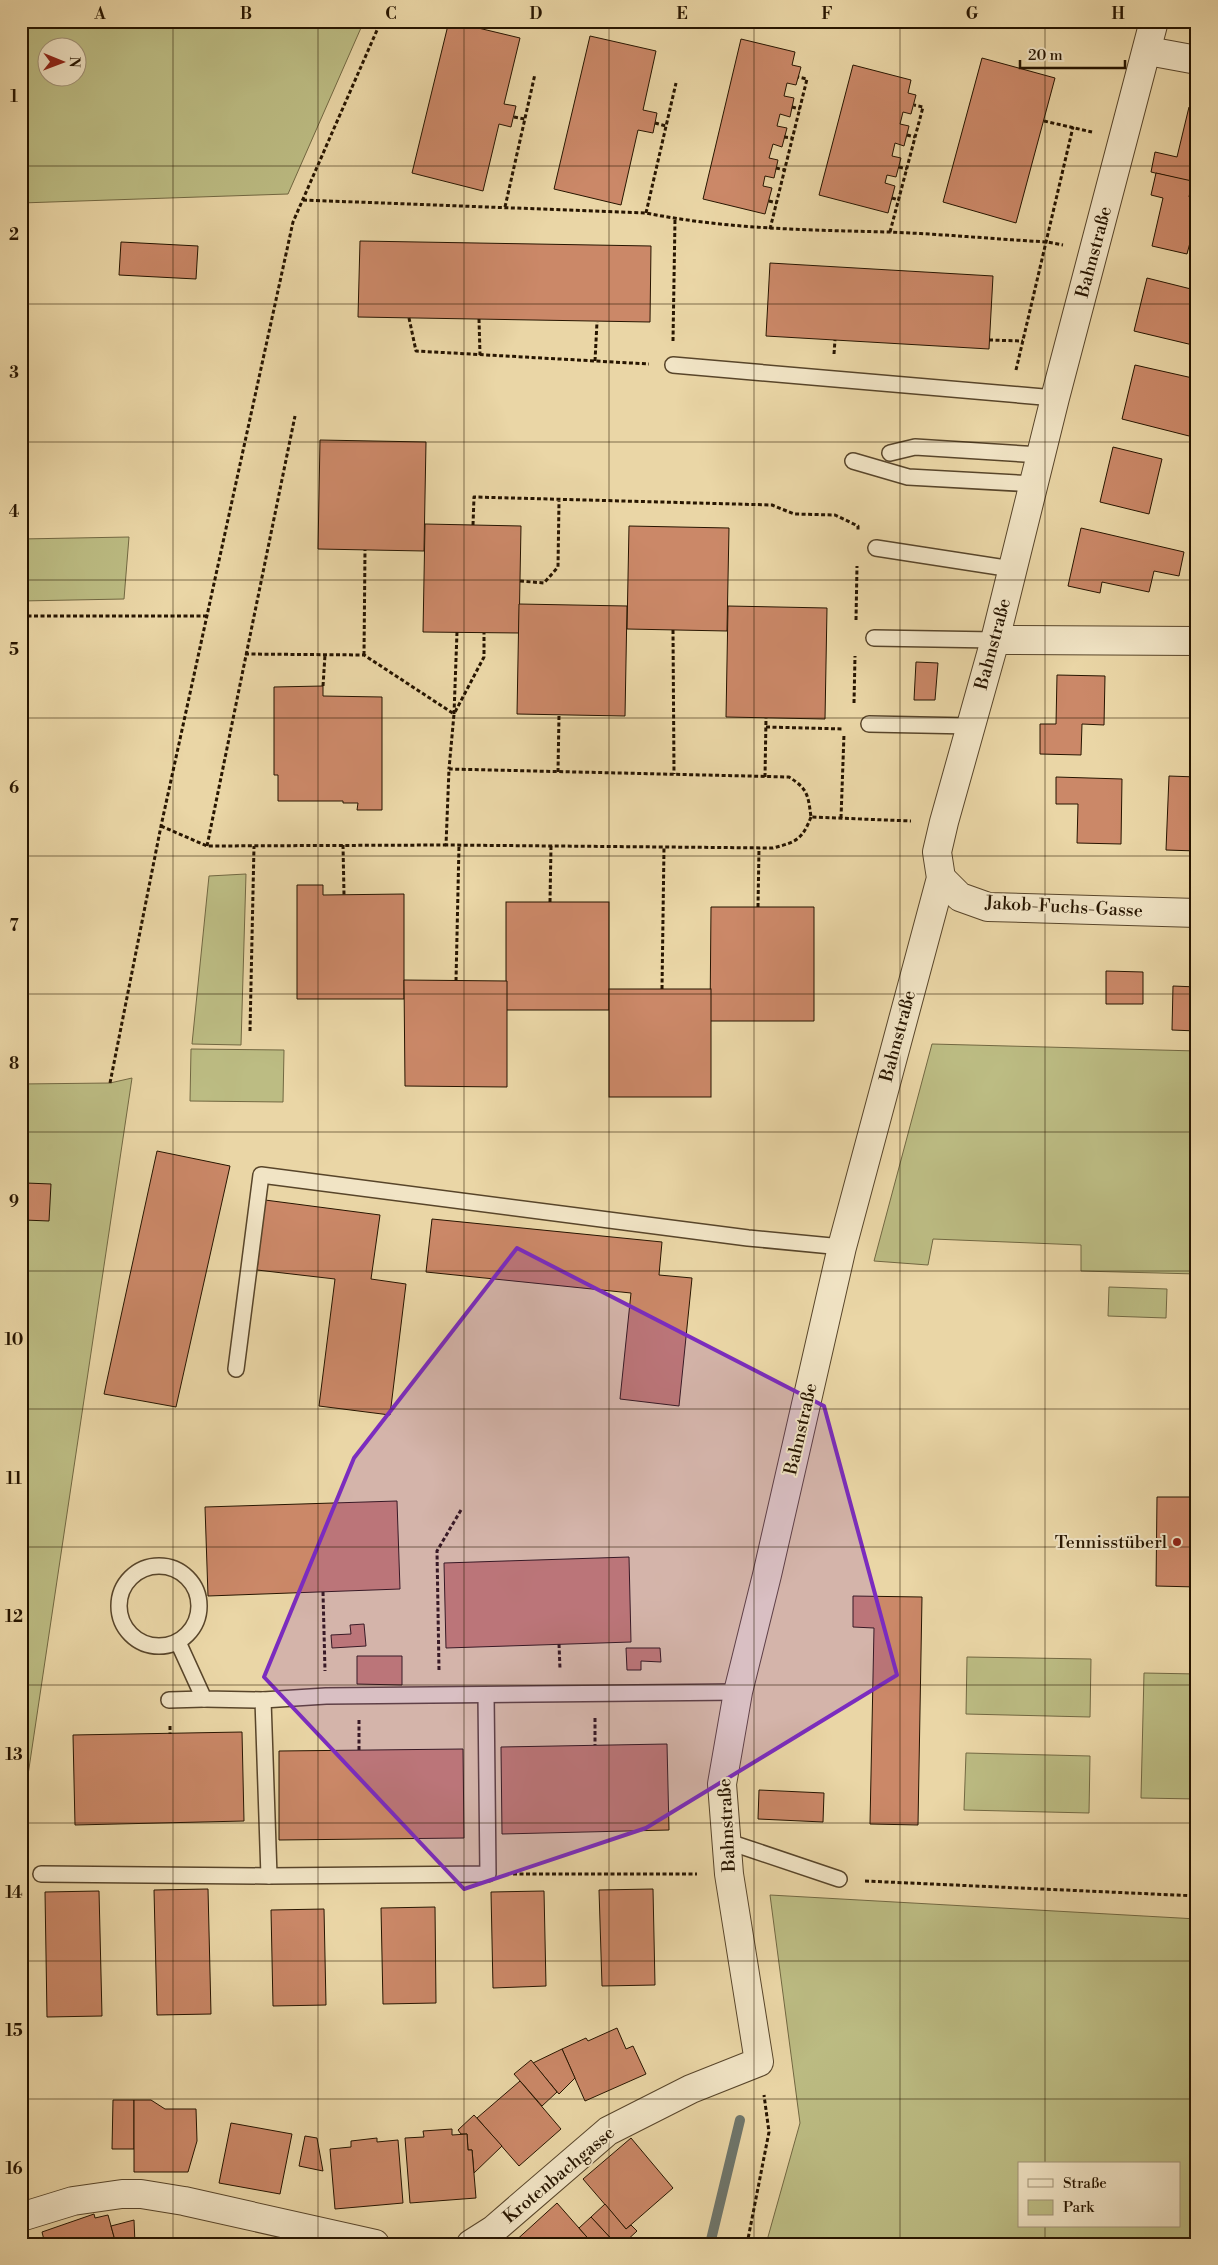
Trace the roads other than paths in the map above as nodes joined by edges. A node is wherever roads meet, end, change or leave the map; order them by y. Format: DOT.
graph roads {
  1 [pos="1154,21"];
  2 [pos="1148,51"];
  3 [pos="1197,60"];
  4 [pos="673,366"];
  5 [pos="1055,398"];
  6 [pos="890,452"];
  7 [pos="1041,455"];
  8 [pos="853,461"];
  9 [pos="1034,484"];
  10 [pos="876,548"];
  11 [pos="1012,569"];
  12 [pos="874,638"];
  13 [pos="995,640"];
  14 [pos="1197,641"];
  15 [pos="869,724"];
  16 [pos="972,726"];
  17 [pos="940,878"];
  18 [pos="1197,913"];
  19 [pos="842,1247"];
  20 [pos="236,1369"];
  21 [pos="178,1642"];
  22 [pos="738,1692"];
  23 [pos="486,1695"];
  24 [pos="204,1699"];
  25 [pos="169,1700"];
  26 [pos="262,1700"];
  27 [pos="726,1841"];
  28 [pos="41,1874"];
  29 [pos="269,1876"];
  30 [pos="839,1879"];
  31 [pos="759,2062"];
  32 [pos="21,2216"];
  33 [pos="375,2244"];
  34 [pos="471,2244"];
  1 -- 2 [label="street, Bahnstraße"];
  2 -- 3 [label="street"];
  2 -- 5 [label="street, Bahnstraße"];
  4 -- 5 [label="lane"];
  5 -- 7 [label="street, Bahnstraße"];
  6 -- 7 [label="lane"];
  7 -- 9 [label="street, Bahnstraße"];
  8 -- 9 [label="lane"];
  9 -- 11 [label="street, Bahnstraße"];
  10 -- 11 [label="lane"];
  11 -- 13 [label="street, Bahnstraße"];
  12 -- 13 [label="lane"];
  13 -- 14 [label="street"];
  13 -- 16 [label="street, Bahnstraße"];
  15 -- 16 [label="lane"];
  16 -- 17 [label="street, Bahnstraße"];
  17 -- 18 [label="street, Jakob-Fuchs-Gasse"];
  17 -- 19 [label="street, Bahnstraße"];
  19 -- 20 [label="lane"];
  19 -- 22 [label="street, Bahnstraße"];
  21 -- 21 [label="lane"];
  21 -- 24 [label="lane"];
  22 -- 23 [label="lane"];
  22 -- 27 [label="street, Bahnstraße"];
  23 -- 26 [label="lane"];
  23 -- 29 [label="lane"];
  24 -- 25 [label="lane"];
  24 -- 26 [label="lane"];
  26 -- 29 [label="lane"];
  27 -- 30 [label="lane"];
  27 -- 31 [label="street, Bahnstraße"];
  28 -- 29 [label="lane"];
  31 -- 34 [label="street, Krotenbachgasse"];
  32 -- 33 [label="street"];
}
